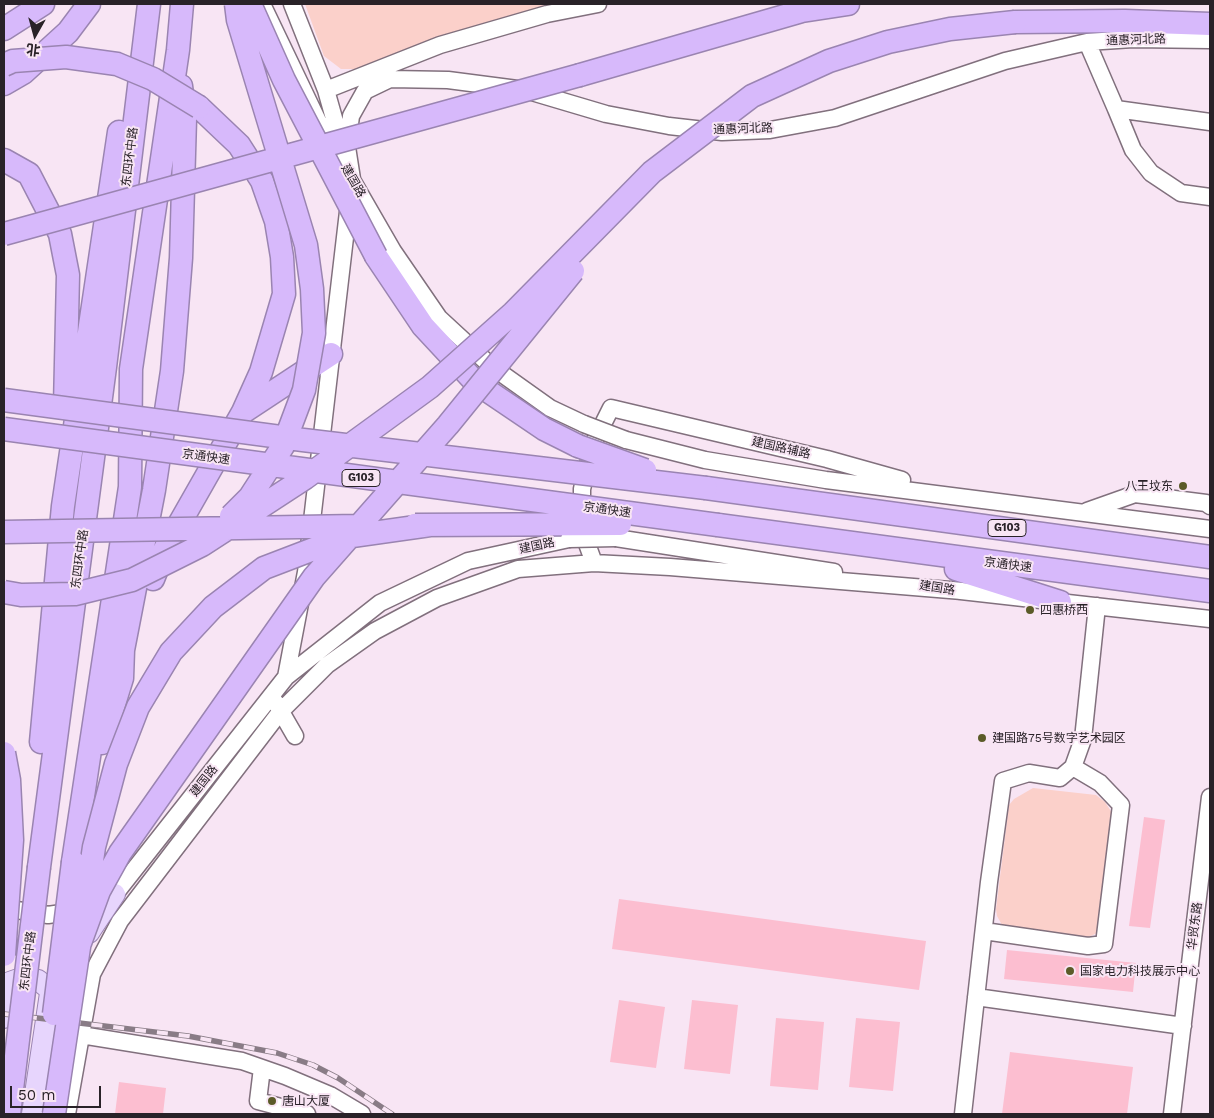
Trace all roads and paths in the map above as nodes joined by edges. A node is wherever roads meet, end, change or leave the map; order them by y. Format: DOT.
graph roads {
  1 [pos="43,4"];
  2 [pos="90,4"];
  3 [pos="182,4"];
  4 [pos="236,4"];
  5 [pos="250,4"];
  6 [pos="262,4"];
  7 [pos="292,4"];
  8 [pos="598,4"];
  9 [pos="848,4"];
  10 [pos="148,12"];
  11 [pos="1210,24"];
  12 [pos="4,29"];
  13 [pos="1210,40"];
  14 [pos="1087,42"];
  15 [pos="178,50"];
  16 [pos="4,65"];
  17 [pos="4,84"];
  18 [pos="326,90"];
  19 [pos="1116,109"];
  20 [pos="1210,122"];
  21 [pos="4,160"];
  22 [pos="652,172"];
  23 [pos="352,180"];
  24 [pos="1210,197"];
  25 [pos="4,234"];
  26 [pos="331,354"];
  27 [pos="4,400"];
  28 [pos="243,412"];
  29 [pos="4,429"];
  30 [pos="706,488"];
  31 [pos="949,494"];
  32 [pos="62,506"];
  33 [pos="1210,506"];
  34 [pos="1085,512"];
  35 [pos="430,525"];
  36 [pos="718,525"];
  37 [pos="1210,529"];
  38 [pos="4,532"];
  39 [pos="202,545"];
  40 [pos="1138,546"];
  41 [pos="1210,548"];
  42 [pos="903,551"];
  43 [pos="1210,557"];
  44 [pos="594,563"];
  45 [pos="1119,580"];
  46 [pos="962,591"];
  47 [pos="1210,591"];
  48 [pos="4,592"];
  49 [pos="1210,600"];
  50 [pos="1060,602"];
  51 [pos="1097,606"];
  52 [pos="1210,619"];
  53 [pos="123,650"];
  54 [pos="286,677"];
  55 [pos="272,695"];
  56 [pos="280,712"];
  57 [pos="295,736"];
  58 [pos="4,753"];
  59 [pos="1074,767"];
  60 [pos="1210,797"];
  61 [pos="79,820"];
  62 [pos="39,867"];
  63 [pos="1206,873"];
  64 [pos="115,894"];
  65 [pos="4,908"];
  66 [pos="984,931"];
  67 [pos="80,943"];
  68 [pos="4,955"];
  69 [pos="4,984"];
  70 [pos="50,990"];
  71 [pos="976,997"];
  72 [pos="4,1018"];
  73 [pos="1183,1026"];
  74 [pos="81,1035"];
  75 [pos="262,1068"];
  76 [pos="358,1113"];
  77 [pos="9,1114"];
  78 [pos="32,1114"];
  79 [pos="42,1114"];
  80 [pos="54,1114"];
  81 [pos="67,1114"];
  82 [pos="307,1114"];
  83 [pos="963,1114"];
  84 [pos="1172,1114"];
  1 -- 12 [label="highway"];
  2 -- 17 [label="highway"];
  3 -- 15 [label="highway"];
  4 -- 39 [label="highway, bridge"];
  5 -- 30 [label="highway, bridge"];
  6 -- 23 [label="street, 建国路"];
  7 -- 18 [label="street"];
  8 -- 18 [label="street"];
  9 -- 25 [label="highway, bridge"];
  10 -- 32 [label="highway"];
  10 -- 62 [label="highway, 东四环中路"];
  11 -- 22 [label="highway, 通惠河北路, bridge"];
  13 -- 14 [label="street, 通惠河北路"];
  14 -- 19 [label="street"];
  14 -- 23 [label="street, 通惠河北路"];
  15 -- 53 [label="highway"];
  15 -- 61 [label="highway"];
  16 -- 28 [label="highway, bridge"];
  18 -- 23 [label="street"];
  19 -- 20 [label="street"];
  19 -- 24 [label="street"];
  21 -- 32 [label="highway"];
  22 -- 39 [label="highway, bridge"];
  22 -- 67 [label="highway, bridge"];
  23 -- 26 [label="street"];
  23 -- 31 [label="street, 建国路, bridge"];
  26 -- 28 [label="highway"];
  26 -- 54 [label="street"];
  27 -- 30 [label="highway, G103, bridge"];
  28 -- 53 [label="highway"];
  29 -- 36 [label="highway, 京通快速 / G103, bridge"];
  30 -- 40 [label="highway, G103"];
  31 -- 34 [label="street, 建国路"];
  31 -- 44 [label="street, 建国路辅路"];
  32 -- 62 [label="highway"];
  33 -- 34 [label="street"];
  34 -- 37 [label="street, 建国路"];
  35 -- 36 [label="highway, bridge"];
  35 -- 38 [label="highway, bridge"];
  35 -- 67 [label="highway, bridge"];
  36 -- 42 [label="highway, 京通快速 / G103"];
  39 -- 48 [label="highway, bridge"];
  40 -- 41 [label="highway"];
  40 -- 43 [label="highway, G103"];
  42 -- 45 [label="highway, 京通快速 / G103"];
  42 -- 50 [label="highway"];
  44 -- 46 [label="street"];
  44 -- 56 [label="street"];
  45 -- 47 [label="highway, 京通快速 / G103"];
  45 -- 49 [label="highway"];
  46 -- 50 [label="street, 建国路"];
  46 -- 54 [label="street, 建国路, bridge"];
  50 -- 51 [label="street, 建国路"];
  51 -- 52 [label="street, 建国路"];
  51 -- 59 [label="street"];
  53 -- 61 [label="highway"];
  54 -- 55 [label="street, 建国路"];
  55 -- 56 [label="street"];
  55 -- 64 [label="street, 建国路"];
  56 -- 57 [label="street"];
  56 -- 74 [label="street"];
  58 -- 68 [label="highway, bridge"];
  59 -- 66 [label="street"];
  59 -- 66 [label="street"];
  60 -- 63 [label="street, 华贸东路"];
  61 -- 79 [label="highway, bridge"];
  62 -- 77 [label="highway, 东四环中路, bridge"];
  63 -- 73 [label="street, 华贸东路"];
  64 -- 65 [label="street, 建国路"];
  64 -- 70 [label="main road, 东四环中路"];
  66 -- 71 [label="street"];
  67 -- 80 [label="highway, bridge"];
  69 -- 70 [label="main road"];
  69 -- 72 [label="main road, 东四环中路"];
  70 -- 78 [label="main road, 东四环中路"];
  71 -- 73 [label="street"];
  71 -- 83 [label="street"];
  73 -- 84 [label="street, 华贸东路"];
  74 -- 75 [label="street"];
  74 -- 81 [label="street"];
  75 -- 76 [label="street"];
  75 -- 82 [label="street"];
}
